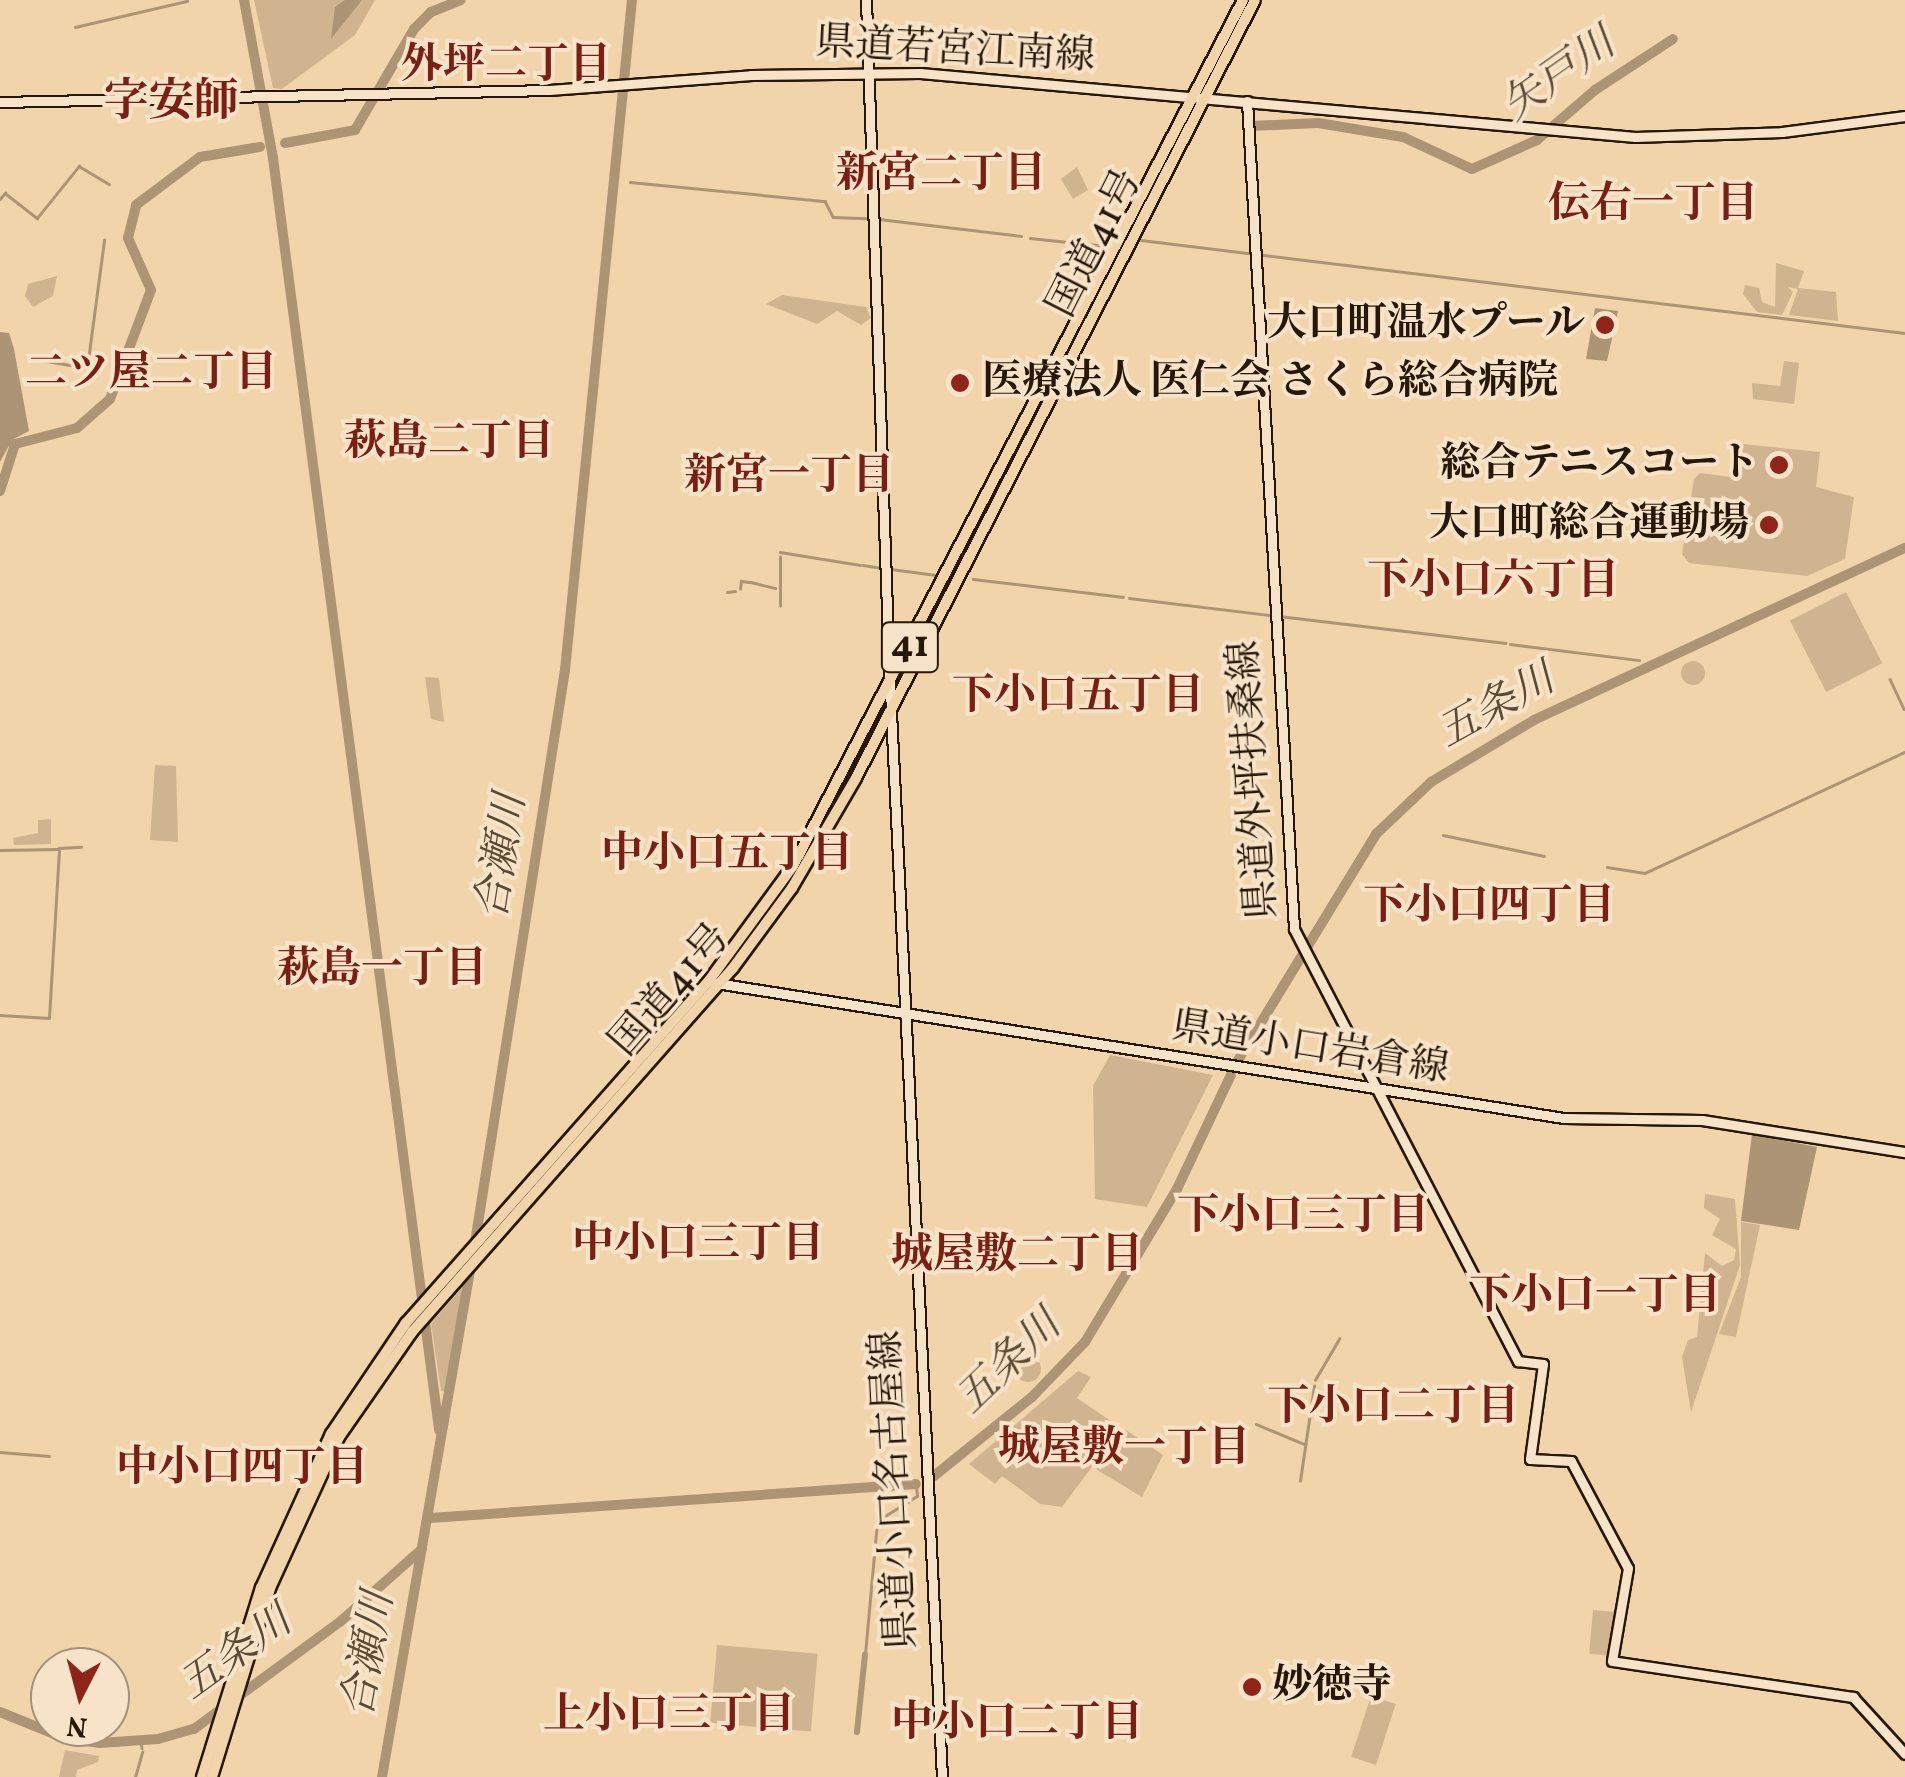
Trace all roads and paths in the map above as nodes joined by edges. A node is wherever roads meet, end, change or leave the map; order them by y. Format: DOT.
graph roads {
  1 [pos="866,0"];
  2 [pos="1242,0"];
  3 [pos="1255,0"];
  4 [pos="869,73"];
  5 [pos="1199,96"];
  6 [pos="1247,101"];
  7 [pos="0,102"];
  8 [pos="1905,116"];
  9 [pos="890,688"];
  10 [pos="891,708"];
  11 [pos="714,983"];
  12 [pos="905,1014"];
  13 [pos="1375,1090"];
  14 [pos="1905,1152"];
  15 [pos="423,1311"];
  16 [pos="214,1753"];
  17 [pos="1905,1754"];
  18 [pos="202,1777"];
  19 [pos="212,1777"];
  20 [pos="942,1777"];
  1 -- 4 [label="main road, 県道小口名古屋線"];
  2 -- 5 [label="highway, 国道41号 / 41"];
  3 -- 5 [label="highway, 国道41号 / 41"];
  4 -- 5 [label="main road, 県道若宮江南線"];
  4 -- 7 [label="main road, 県道若宮江南線"];
  4 -- 9 [label="main road, 県道小口名古屋線"];
  5 -- 6 [label="main road, 県道若宮江南線"];
  5 -- 9 [label="highway, 国道41号 / 41"];
  5 -- 10 [label="highway, 国道41号 / 41"];
  6 -- 8 [label="main road, 県道若宮江南線"];
  6 -- 13 [label="main road, 県道外坪扶桑線"];
  9 -- 10 [label="main road, 県道小口名古屋線"];
  9 -- 11 [label="highway, 国道41号 / 41"];
  10 -- 11 [label="highway, 国道41号 / 41"];
  10 -- 12 [label="main road, 県道小口名古屋線"];
  11 -- 12 [label="main road, 県道小口岩倉線"];
  11 -- 15 [label="highway, 国道41号 / 41"];
  11 -- 15 [label="highway, 国道41号 / 41"];
  12 -- 13 [label="main road, 県道小口岩倉線"];
  12 -- 20 [label="main road, 県道小口名古屋線"];
  13 -- 14 [label="main road, 県道小口岩倉線"];
  13 -- 17 [label="main road, 県道外坪扶桑線"];
  15 -- 16 [label="highway, 国道41号 / 41"];
  16 -- 18 [label="highway, 国道41号 / 41"];
  16 -- 19 [label="highway, 国道41号 / 41"];
}
